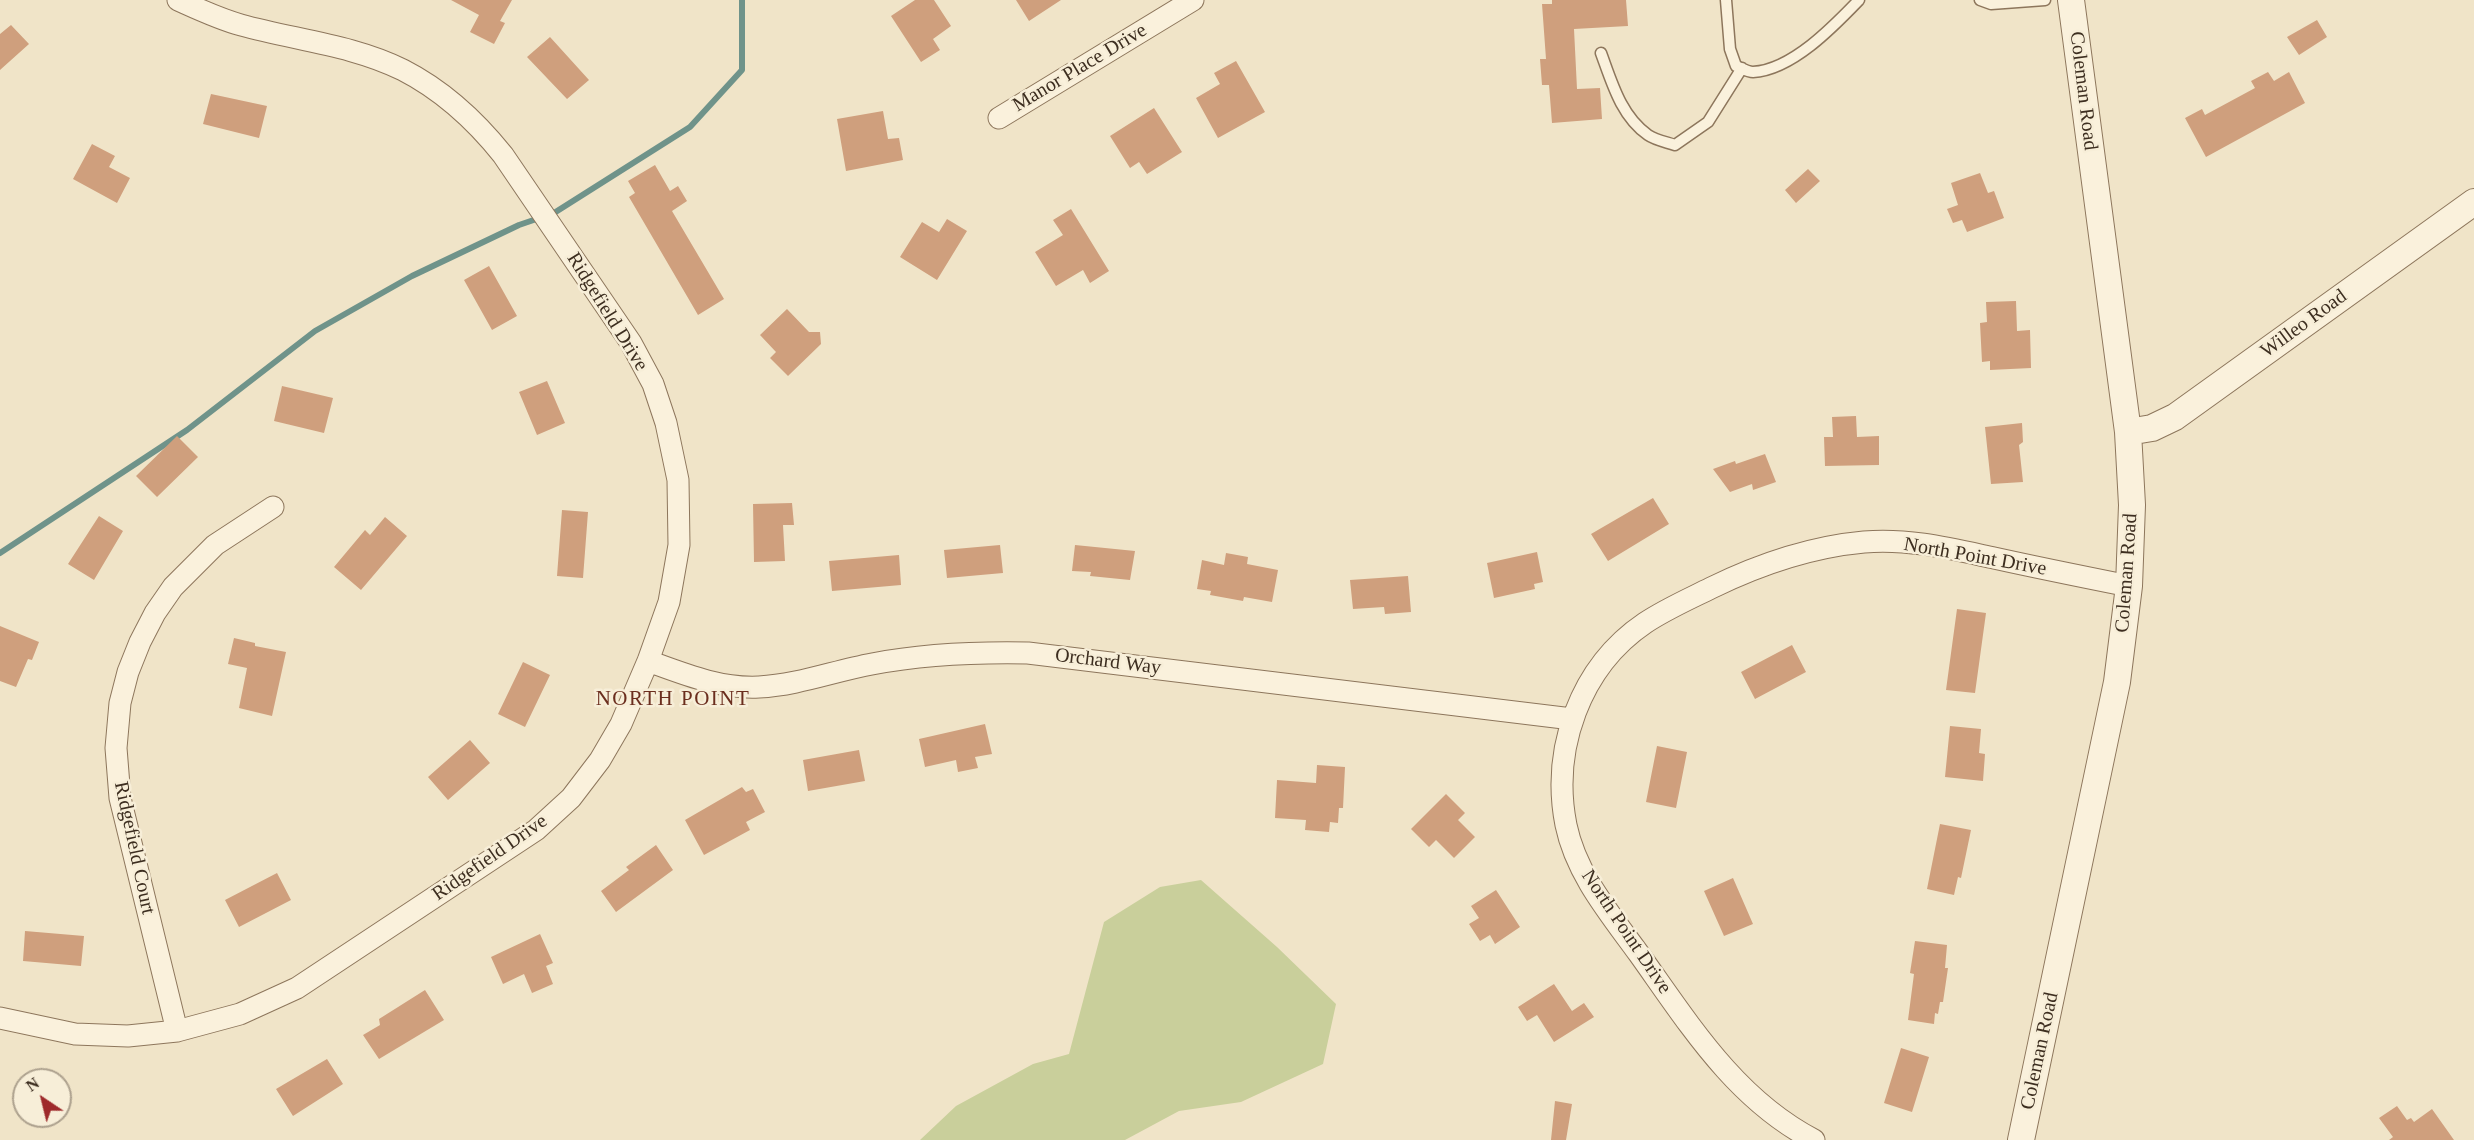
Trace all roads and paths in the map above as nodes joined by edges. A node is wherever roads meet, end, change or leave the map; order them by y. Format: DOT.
graph roads {
  1 [pos="178,0"];
  2 [pos="1193,0"];
  3 [pos="1726,0"];
  4 [pos="1859,0"];
  5 [pos="1980,0"];
  6 [pos="2045,0"];
  7 [pos="2071,0"];
  8 [pos="1601,53"];
  9 [pos="1742,68"];
  10 [pos="999,118"];
  11 [pos="2474,202"];
  12 [pos="2127,432"];
  13 [pos="273,507"];
  14 [pos="2129,586"];
  15 [pos="648,661"];
  16 [pos="1572,719"];
  17 [pos="0,1018"];
  18 [pos="177,1031"];
  19 [pos="1814,1140"];
  20 [pos="2021,1140"];
  1 -- 15 [label="street, Ridgefield Drive"];
  2 -- 10 [label="street, Manor Place Drive"];
  3 -- 9 [label="lane"];
  4 -- 9 [label="lane"];
  5 -- 6 [label="lane"];
  7 -- 12 [label="street, Coleman Road"];
  8 -- 9 [label="lane"];
  11 -- 12 [label="street, Willeo Road"];
  12 -- 14 [label="street, Coleman Road"];
  13 -- 18 [label="street, Ridgefield Court"];
  14 -- 16 [label="street, North Point Drive"];
  14 -- 20 [label="street, Coleman Road"];
  15 -- 16 [label="street, Orchard Way"];
  15 -- 18 [label="street, Ridgefield Drive"];
  16 -- 19 [label="street, North Point Drive"];
  17 -- 18 [label="street, Ridgefield Drive"];
}
